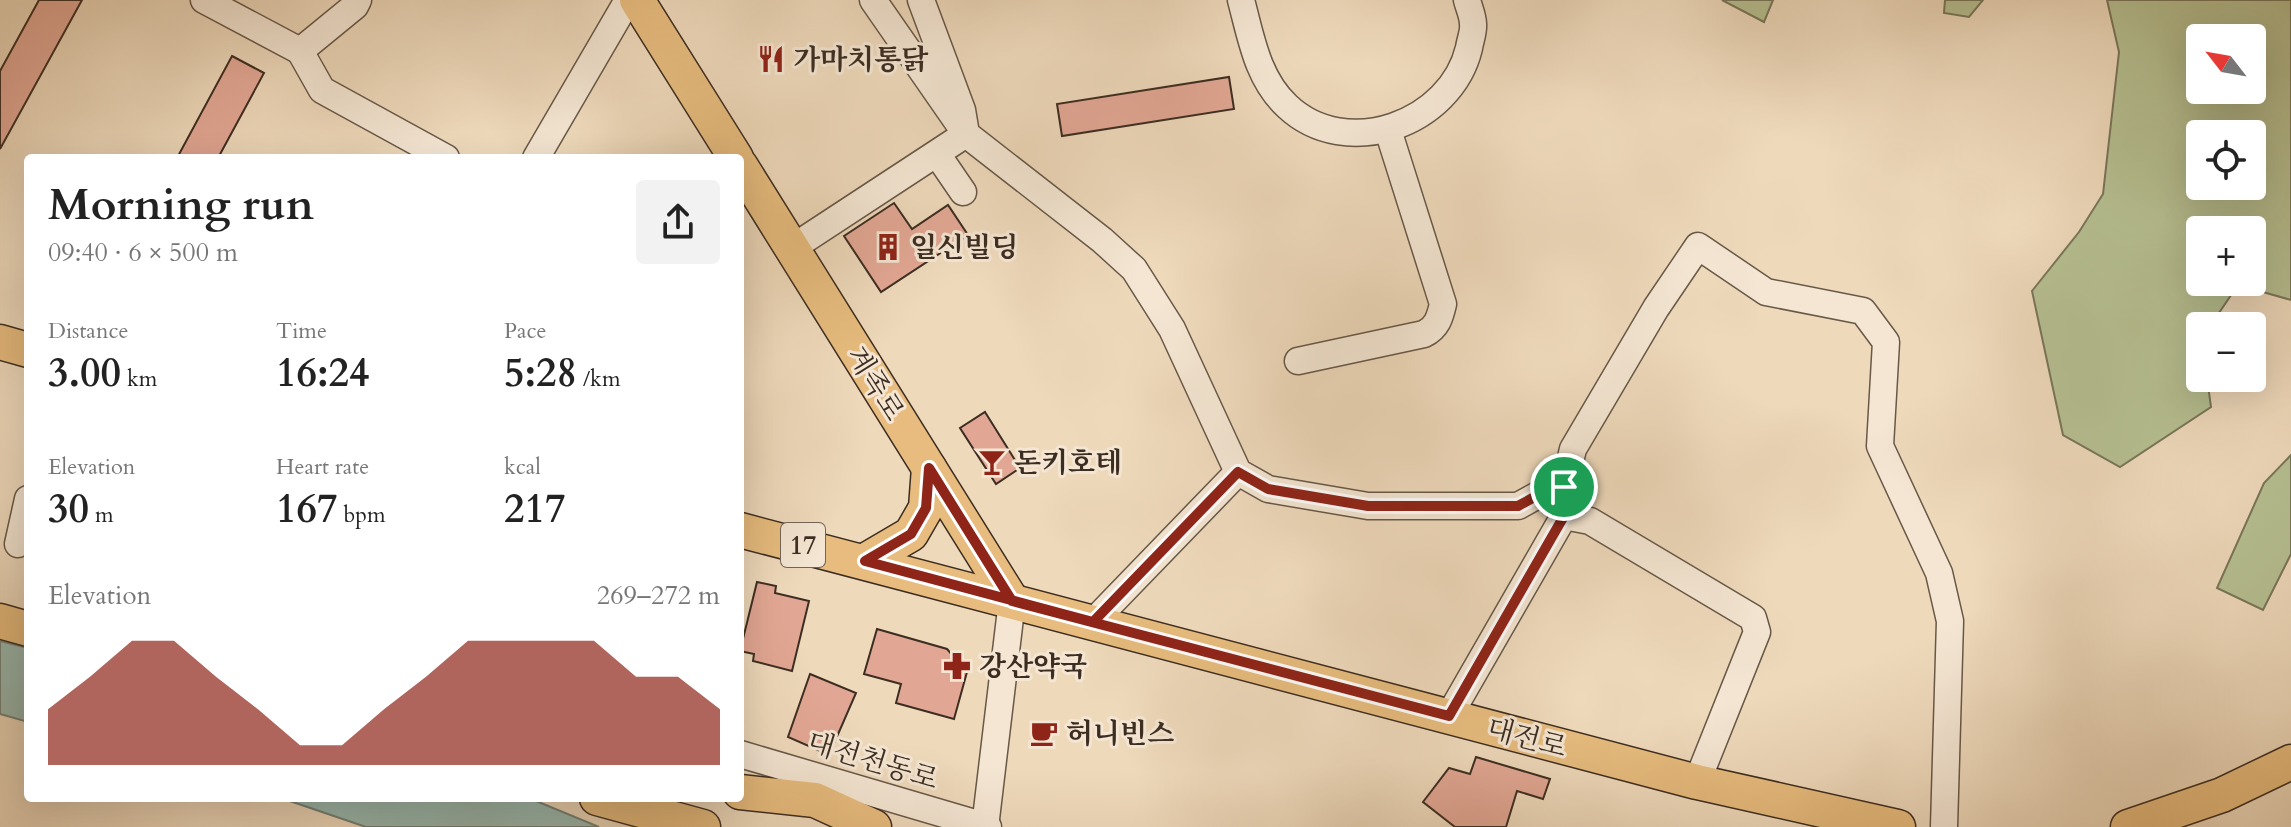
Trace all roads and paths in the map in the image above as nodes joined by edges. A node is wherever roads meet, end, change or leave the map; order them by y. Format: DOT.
graph roads {
  1 [pos="204,0"];
  2 [pos="358,0"];
  3 [pos="628,0"];
  4 [pos="637,0"];
  5 [pos="873,0"];
  6 [pos="921,0"];
  7 [pos="1241,0"];
  8 [pos="1467,0"];
  9 [pos="300,51"];
  10 [pos="1388,130"];
  11 [pos="966,134"];
  12 [pos="439,154"];
  13 [pos="538,154"];
  14 [pos="733,154"];
  15 [pos="937,154"];
  16 [pos="744,171"];
  17 [pos="963,192"];
  18 [pos="792,248"];
  19 [pos="0,342"];
  20 [pos="24,349"];
  21 [pos="1298,361"];
  22 [pos="929,468"];
  23 [pos="1238,472"];
  24 [pos="1564,487"];
  25 [pos="24,513"];
  26 [pos="1564,516"];
  27 [pos="744,531"];
  28 [pos="15,543"];
  29 [pos="865,561"];
  30 [pos="1012,601"];
  31 [pos="0,621"];
  32 [pos="1093,622"];
  33 [pos="24,628"];
  34 [pos="1449,716"];
  35 [pos="744,756"];
  36 [pos="2291,762"];
  37 [pos="1697,782"];
  38 [pos="818,788"];
  39 [pos="744,792"];
  40 [pos="612,802"];
  41 [pos="703,827"];
  42 [pos="874,827"];
  43 [pos="986,827"];
  44 [pos="1898,827"];
  45 [pos="1944,827"];
  46 [pos="2128,827"];
  1 -- 9 [label="street"];
  2 -- 9 [label="street"];
  3 -- 13 [label="street"];
  4 -- 14 [label="main road"];
  5 -- 11 [label="street"];
  6 -- 11 [label="street"];
  7 -- 10 [label="street"];
  8 -- 10 [label="street"];
  9 -- 12 [label="street"];
  10 -- 21 [label="street"];
  11 -- 15 [label="street"];
  11 -- 23 [label="street"];
  15 -- 17 [label="street"];
  15 -- 18 [label="street"];
  16 -- 18 [label="main road, 계족로"];
  18 -- 22 [label="main road, 계족로"];
  19 -- 20 [label="main road"];
  22 -- 29 [label="main road"];
  22 -- 30 [label="main road, 계족로"];
  23 -- 24 [label="street"];
  23 -- 32 [label="street"];
  24 -- 26 [label="street"];
  24 -- 45 [label="street"];
  25 -- 28 [label="street"];
  26 -- 34 [label="street"];
  26 -- 37 [label="street"];
  27 -- 29 [label="main road, 대전로 / 17"];
  29 -- 30 [label="main road, 대전로 / 17"];
  30 -- 32 [label="main road, 대전로 / 17"];
  30 -- 43 [label="street"];
  31 -- 33 [label="main road"];
  32 -- 34 [label="main road, 대전로 / 17"];
  34 -- 37 [label="main road, 대전로 / 17"];
  35 -- 38 [label="street, 대전천동로"];
  36 -- 46 [label="main road"];
  37 -- 44 [label="main road, 대전로 / 17"];
  38 -- 39 [label="main road"];
  38 -- 42 [label="main road"];
  38 -- 43 [label="street, 대전천동로"];
  40 -- 41 [label="main road"];
}
